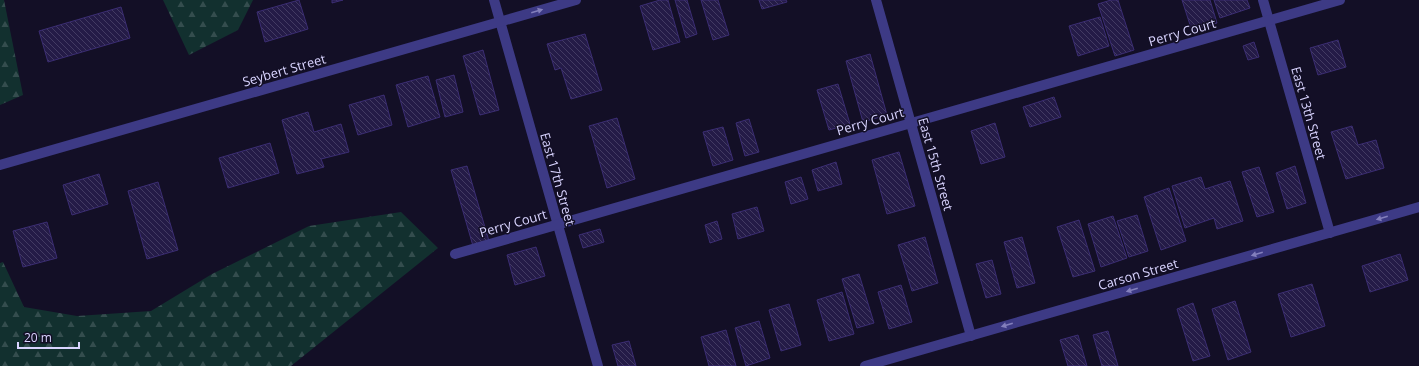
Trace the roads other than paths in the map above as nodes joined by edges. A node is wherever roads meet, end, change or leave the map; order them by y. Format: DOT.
graph roads {
  1 [pos="494,0"];
  2 [pos="576,0"];
  3 [pos="876,0"];
  4 [pos="1263,0"];
  5 [pos="1340,0"];
  6 [pos="1269,20"];
  7 [pos="500,22"];
  8 [pos="911,123"];
  9 [pos="0,165"];
  10 [pos="1419,207"];
  11 [pos="557,224"];
  12 [pos="1330,233"];
  13 [pos="455,254"];
  14 [pos="971,336"];
  15 [pos="598,366"];
  16 [pos="865,366"];
  1 -- 7 [label="street, East 17th Street"];
  7 -- 2 [label="street, Seybert Street, one-way"];
  3 -- 8 [label="street, East 15th Street"];
  4 -- 6 [label="street, East 13th Street"];
  5 -- 6 [label="street, Perry Court"];
  6 -- 8 [label="street, Perry Court"];
  6 -- 12 [label="street, East 13th Street"];
  7 -- 9 [label="street, Seybert Street"];
  7 -- 11 [label="street, East 17th Street"];
  8 -- 11 [label="street, Perry Court"];
  8 -- 14 [label="street, East 15th Street"];
  10 -- 12 [label="street, Carson Street, one-way"];
  11 -- 13 [label="street, Perry Court"];
  11 -- 15 [label="street, East 17th Street"];
  12 -- 14 [label="street, Carson Street, one-way"];
  14 -- 16 [label="street, Carson Street"];
}
